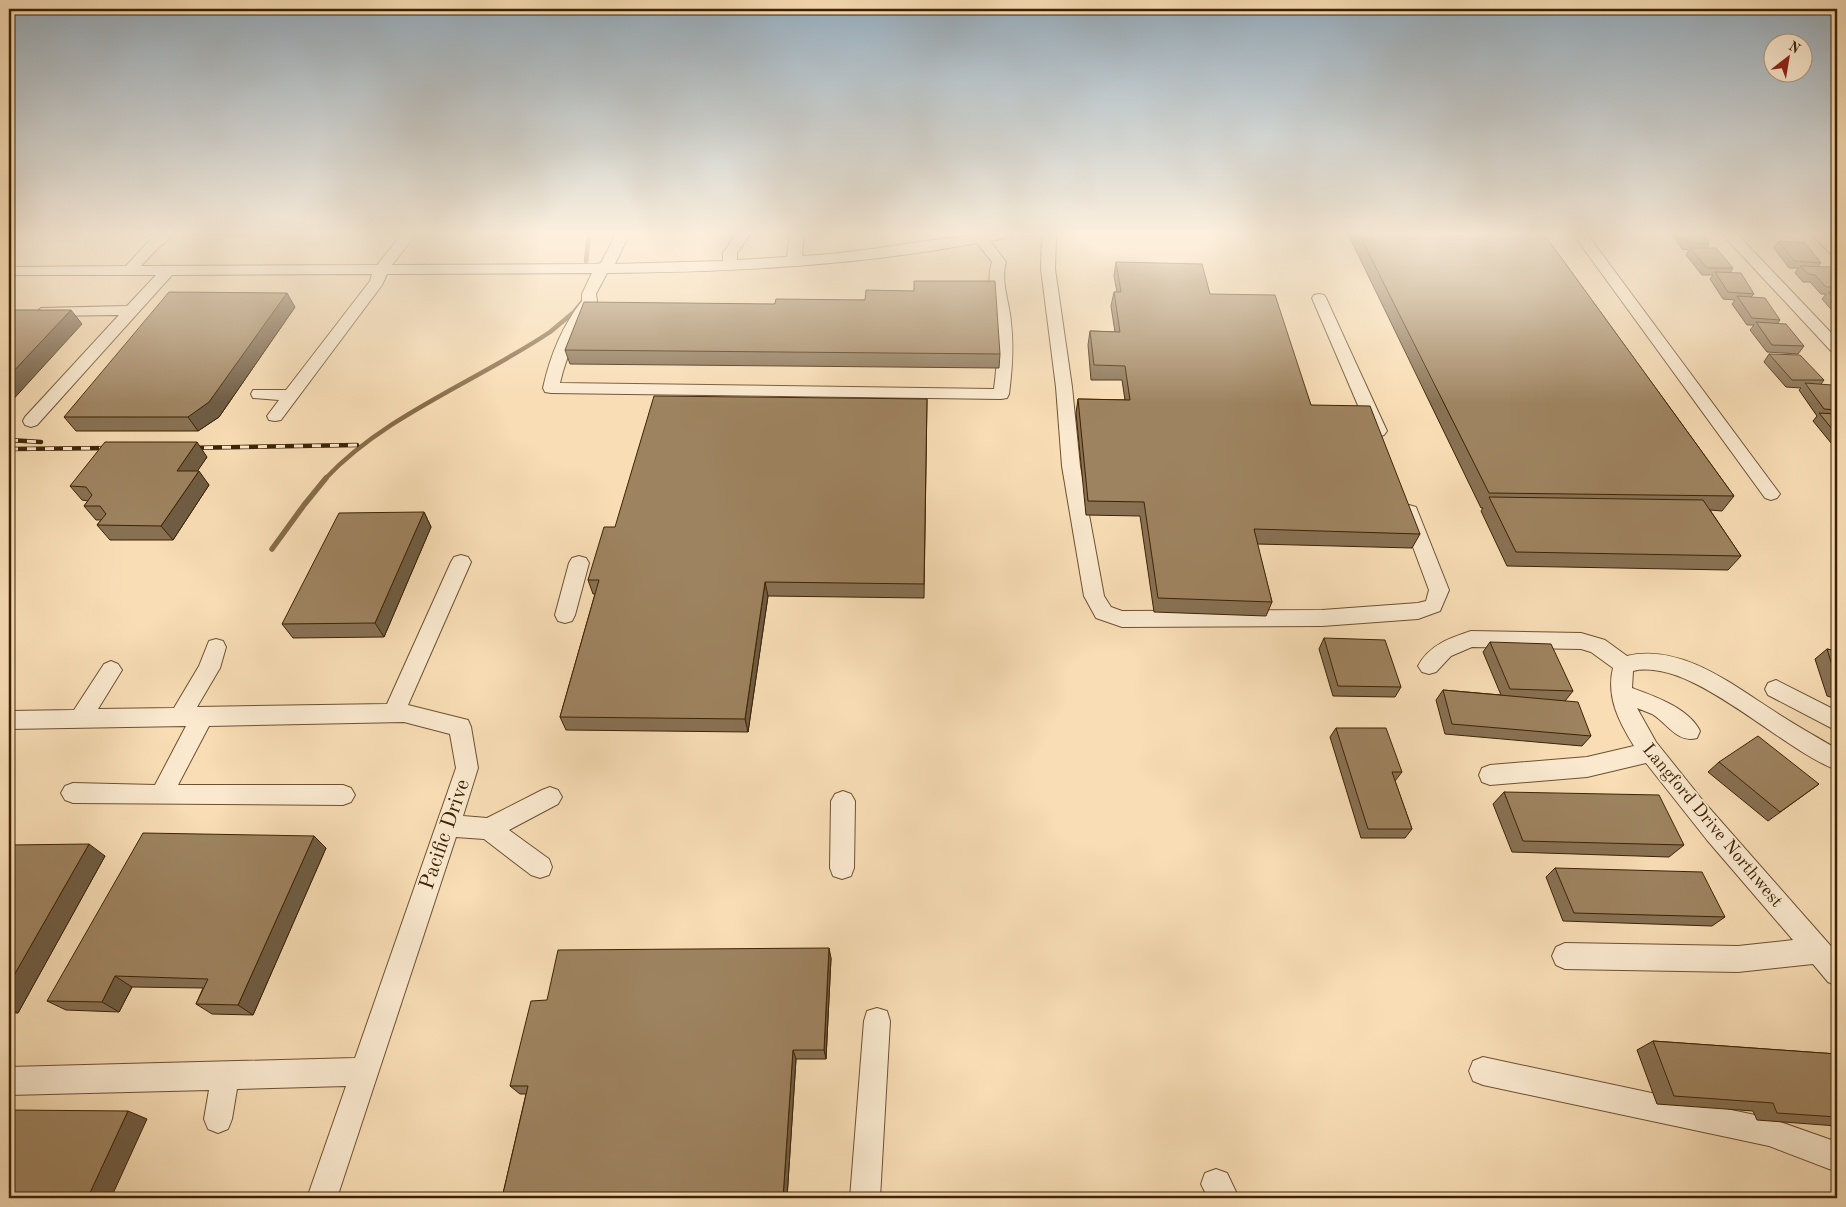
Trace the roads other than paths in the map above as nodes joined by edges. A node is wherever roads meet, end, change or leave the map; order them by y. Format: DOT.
graph roads {
  1 [pos="150,290"];
  2 [pos="371,290"];
  3 [pos="590,290"];
  4 [pos="998,290"];
  5 [pos="1051,290"];
  6 [pos="1621,290"];
  7 [pos="1782,290"];
  8 [pos="1319,298"];
  9 [pos="132,310"];
  10 [pos="30,311"];
  11 [pos="1837,348"];
  12 [pos="259,394"];
  13 [pos="291,395"];
  14 [pos="275,416"];
  15 [pos="32,421"];
  16 [pos="1384,449"];
  17 [pos="1402,493"];
  18 [pos="1770,494"];
  19 [pos="461,562"];
  20 [pos="579,563"];
  21 [pos="565,615"];
  22 [pos="216,647"];
  23 [pos="1624,665"];
  24 [pos="1429,666"];
  25 [pos="111,670"];
  26 [pos="1776,688"];
  27 [pos="1622,693"];
  28 [pos="394,713"];
  29 [pos="192,717"];
  30 [pos="81,718"];
  31 [pos="9,720"];
  32 [pos="1837,722"];
  33 [pos="1689,731"];
  34 [pos="1651,752"];
  35 [pos="1837,760"];
  36 [pos="1490,775"];
  37 [pos="73,793"];
  38 [pos="161,795"];
  39 [pos="343,796"];
  40 [pos="550,797"];
  41 [pos="842,801"];
  42 [pos="448,825"];
  43 [pos="489,829"];
  44 [pos="540,867"];
  45 [pos="842,868"];
  46 [pos="1820,952"];
  47 [pos="1565,956"];
  48 [pos="1837,973"];
  49 [pos="877,1021"];
  50 [pos="1483,1071"];
  51 [pos="364,1072"];
  52 [pos="225,1075"];
  53 [pos="9,1081"];
  54 [pos="218,1119"];
  55 [pos="1837,1157"];
  56 [pos="322,1198"];
  57 [pos="865,1198"];
  1 -- 9 [label="street"];
  2 -- 13 [label="street"];
  3 -- 4 [label="street"];
  5 -- 17 [label="street"];
  6 -- 18 [label="street"];
  7 -- 11 [label="street"];
  8 -- 16 [label="street"];
  9 -- 10 [label="street"];
  9 -- 15 [label="street"];
  12 -- 13 [label="street"];
  13 -- 14 [label="street"];
  19 -- 28 [label="street"];
  20 -- 21 [label="street"];
  22 -- 29 [label="street"];
  23 -- 24 [label="street"];
  23 -- 27 [label="street, Langford Drive Northwest"];
  23 -- 35 [label="street"];
  25 -- 30 [label="street"];
  26 -- 32 [label="street"];
  27 -- 33 [label="street"];
  27 -- 34 [label="street, Langford Drive Northwest"];
  28 -- 29 [label="street, Pacific Drive"];
  28 -- 42 [label="street, Pacific Drive"];
  29 -- 30 [label="street, Pacific Drive"];
  29 -- 38 [label="street"];
  30 -- 31 [label="street, Pacific Drive"];
  34 -- 36 [label="street"];
  34 -- 46 [label="street, Langford Drive Northwest"];
  37 -- 38 [label="street"];
  38 -- 39 [label="street"];
  40 -- 43 [label="street"];
  41 -- 45 [label="street"];
  42 -- 43 [label="street"];
  42 -- 51 [label="street, Pacific Drive"];
  43 -- 44 [label="street"];
  46 -- 47 [label="street"];
  46 -- 48 [label="street, Langford Drive Northwest"];
  49 -- 57 [label="street"];
  50 -- 55 [label="street"];
  51 -- 52 [label="street"];
  51 -- 56 [label="street, Pacific Drive"];
  52 -- 53 [label="street"];
  52 -- 54 [label="street"];
}
